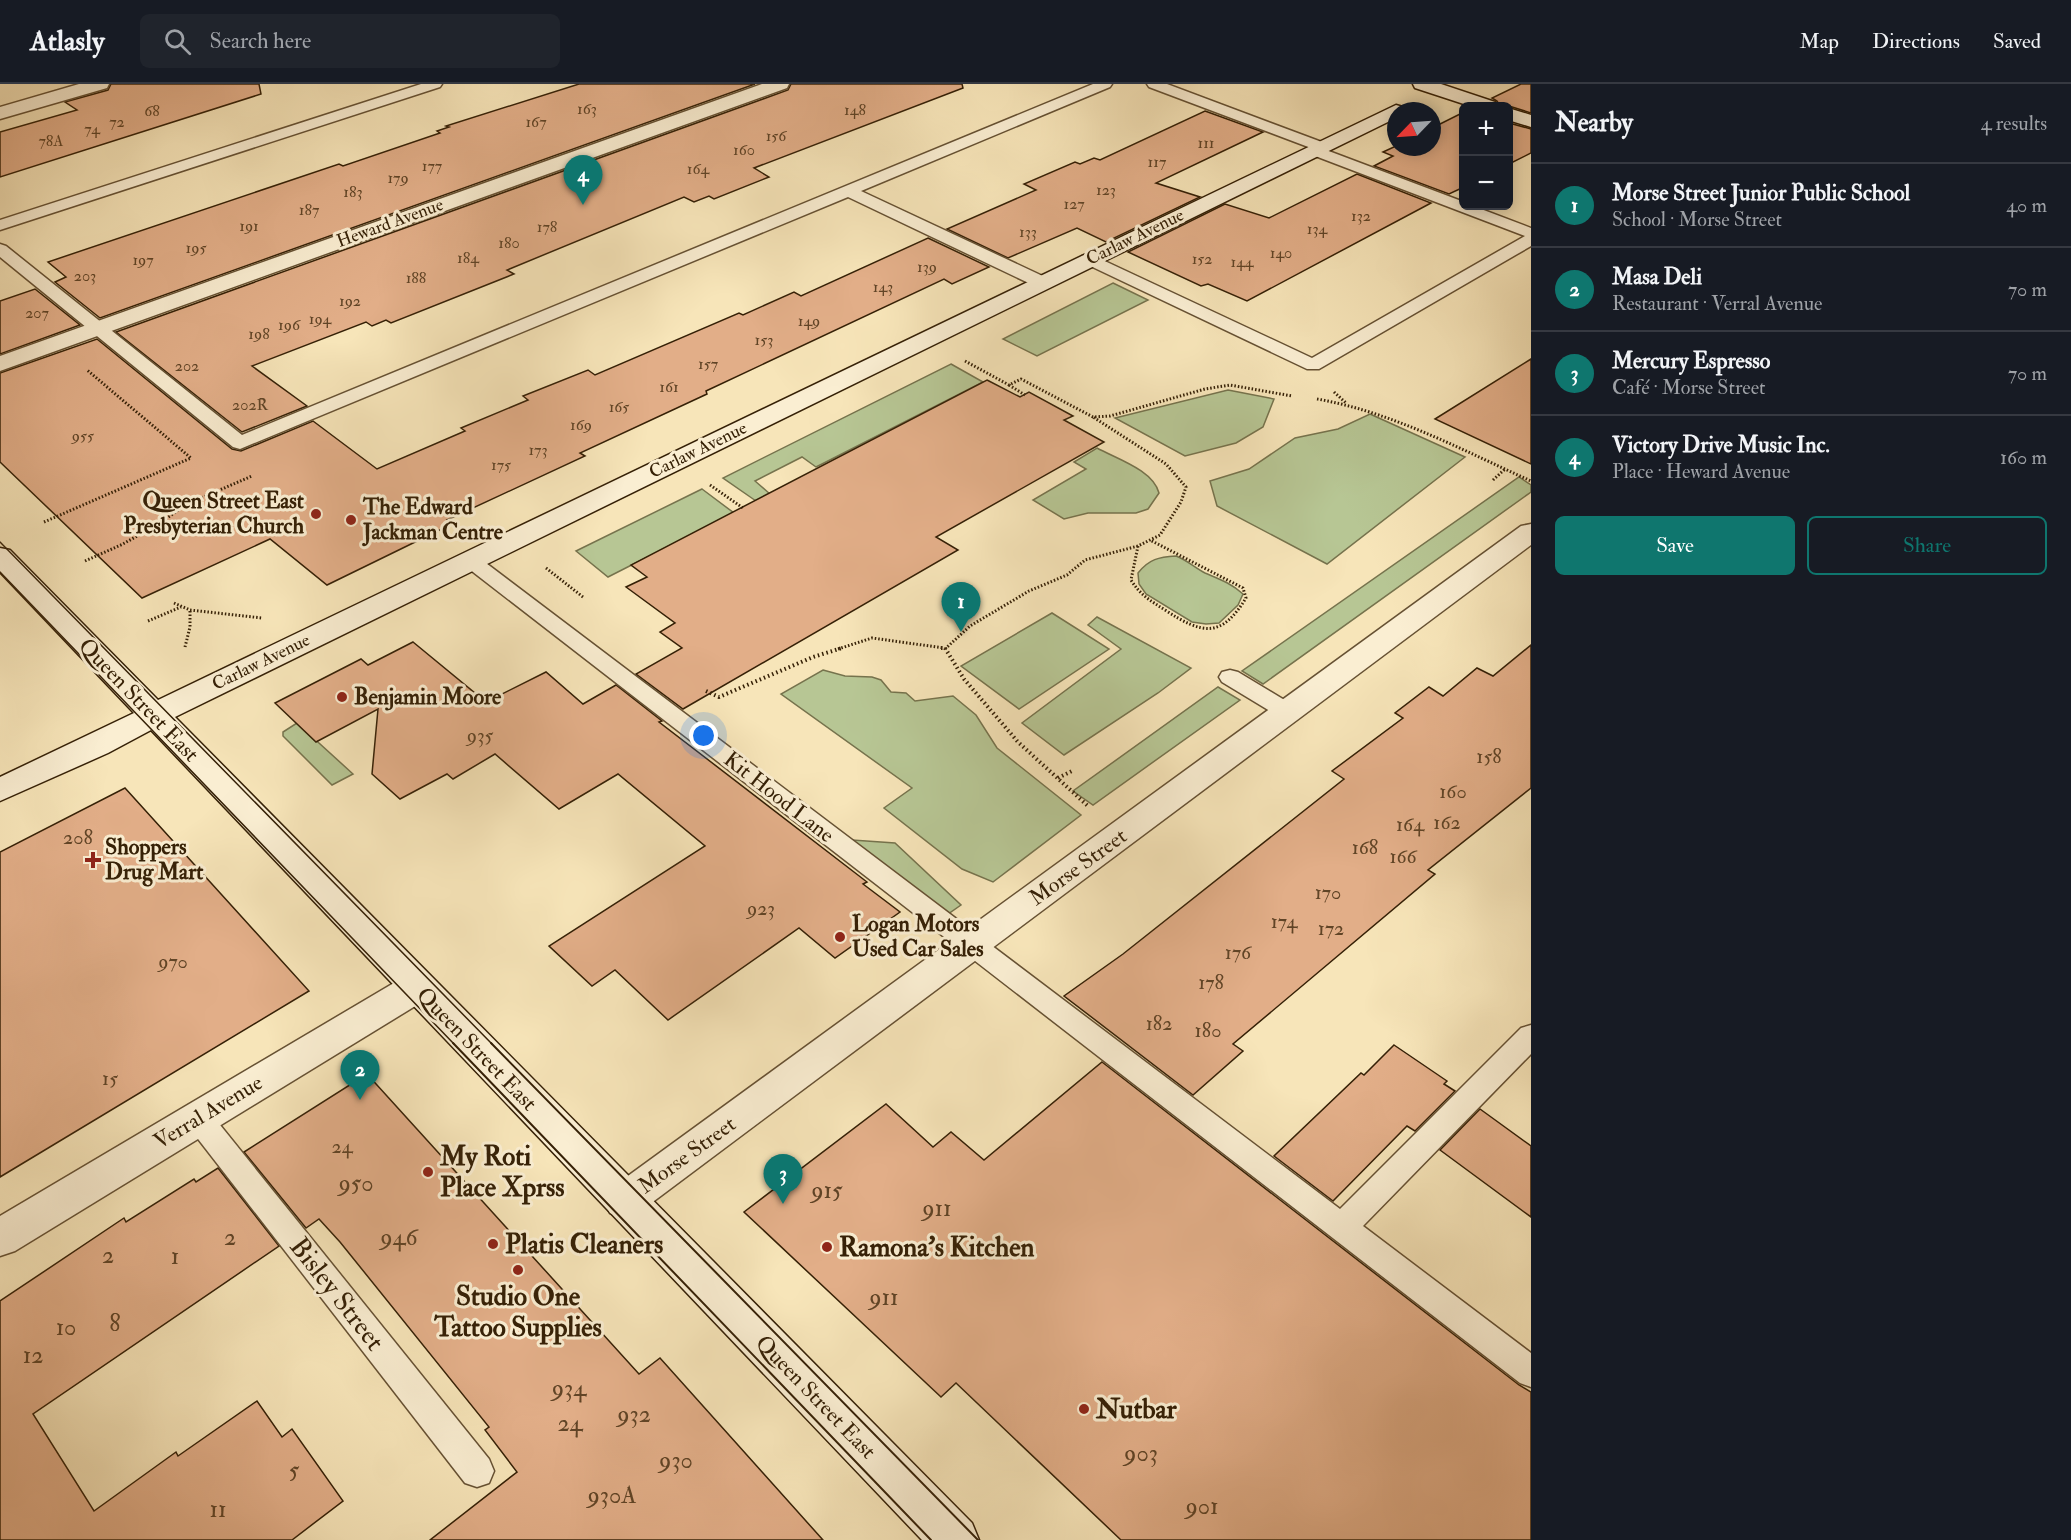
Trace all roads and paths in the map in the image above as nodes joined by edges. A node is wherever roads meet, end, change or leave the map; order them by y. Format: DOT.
graph roads {
  1 [pos="100,84"];
  2 [pos="435,84"];
  3 [pos="780,84"];
  4 [pos="1105,84"];
  5 [pos="1154,84"];
  6 [pos="1438,86"];
  7 [pos="1411,102"];
  8 [pos="1478,102"];
  9 [pos="0,113"];
  10 [pos="1387,115"];
  11 [pos="1513,115"];
  12 [pos="1531,121"];
  13 [pos="1318,149"];
  14 [pos="848,191"];
  15 [pos="0,225"];
  16 [pos="1531,232"];
  17 [pos="1531,239"];
  18 [pos="0,249"];
  19 [pos="1088,259"];
  20 [pos="1042,283"];
  21 [pos="98,328"];
  22 [pos="964,360"];
  23 [pos="0,364"];
  24 [pos="84,367"];
  25 [pos="1009,385"];
  26 [pos="1025,395"];
  27 [pos="1293,396"];
  28 [pos="1313,399"];
  29 [pos="1093,417"];
  30 [pos="1505,469"];
  31 [pos="261,473"];
  32 [pos="1492,480"];
  33 [pos="704,481"];
  34 [pos="1531,481"];
  35 [pos="743,508"];
  36 [pos="44,522"];
  37 [pos="1531,532"];
  38 [pos="1150,540"];
  39 [pos="1138,546"];
  40 [pos="0,556"];
  41 [pos="85,561"];
  42 [pos="471,561"];
  43 [pos="174,603"];
  44 [pos="182,607"];
  45 [pos="190,610"];
  46 [pos="266,619"];
  47 [pos="148,621"];
  48 [pos="185,648"];
  49 [pos="944,648"];
  50 [pos="1230,677"];
  51 [pos="704,690"];
  52 [pos="1288,712"];
  53 [pos="154,716"];
  54 [pos="1074,770"];
  55 [pos="1058,778"];
  56 [pos="0,790"];
  57 [pos="1097,814"];
  58 [pos="973,945"];
  59 [pos="417,987"];
  60 [pos="1531,1036"];
  61 [pos="198,1118"];
  62 [pos="624,1201"];
  63 [pos="1341,1228"];
  64 [pos="0,1238"];
  65 [pos="1531,1372"];
  66 [pos="477,1471"];
  67 [pos="955,1540"];
  1 -- 9 [label="main road"];
  2 -- 15 [label="lane"];
  3 -- 21 [label="main road, Heward Avenue"];
  4 -- 14 [label="lane"];
  5 -- 13 [label="lane"];
  6 -- 7 [label="main road, Carlaw Avenue"];
  6 -- 8 [label="main road"];
  10 -- 13 [label="main road, Carlaw Avenue"];
  11 -- 12 [label="main road"];
  13 -- 16 [label="lane"];
  13 -- 19 [label="main road, Carlaw Avenue"];
  14 -- 20 [label="lane"];
  14 -- 21 [label="lane"];
  17 -- 19 [label="lane"];
  18 -- 21 [label="lane"];
  19 -- 20 [label="main road, Carlaw Avenue"];
  20 -- 42 [label="main road, Carlaw Avenue"];
  21 -- 23 [label="main road, Heward Avenue"];
  22 -- 25 [label="path"];
  24 -- 36 [label="path"];
  25 -- 26 [label="path"];
  25 -- 29 [label="path"];
  27 -- 29 [label="path"];
  28 -- 30 [label="path"];
  29 -- 38 [label="path"];
  30 -- 32 [label="path"];
  30 -- 34 [label="path"];
  31 -- 41 [label="path"];
  33 -- 35 [label="path"];
  37 -- 52 [label="main road, Morse Street"];
  38 -- 39 [label="path"];
  38 -- 39 [label="path"];
  39 -- 49 [label="path"];
  40 -- 53 [label="main road, Queen Street East"];
  42 -- 53 [label="main road, Carlaw Avenue"];
  42 -- 58 [label="lane, Kit Hood Lane"];
  43 -- 44 [label="path"];
  44 -- 45 [label="path"];
  44 -- 47 [label="path"];
  45 -- 46 [label="path"];
  45 -- 48 [label="path"];
  49 -- 51 [label="path"];
  49 -- 55 [label="path"];
  50 -- 52 [label="lane"];
  52 -- 58 [label="main road, Morse Street"];
  53 -- 56 [label="main road, Carlaw Avenue"];
  53 -- 59 [label="main road, Queen Street East"];
  54 -- 55 [label="path"];
  55 -- 57 [label="path"];
  58 -- 62 [label="main road, Morse Street"];
  58 -- 63 [label="lane, Kit Hood Lane"];
  59 -- 61 [label="main road, Verral Avenue"];
  59 -- 62 [label="main road, Queen Street East"];
  60 -- 63 [label="lane"];
  61 -- 64 [label="main road, Verral Avenue"];
  61 -- 66 [label="lane, Bisley Street"];
  62 -- 67 [label="main road, Queen Street East"];
  63 -- 65 [label="lane, Kit Hood Lane"];
}
